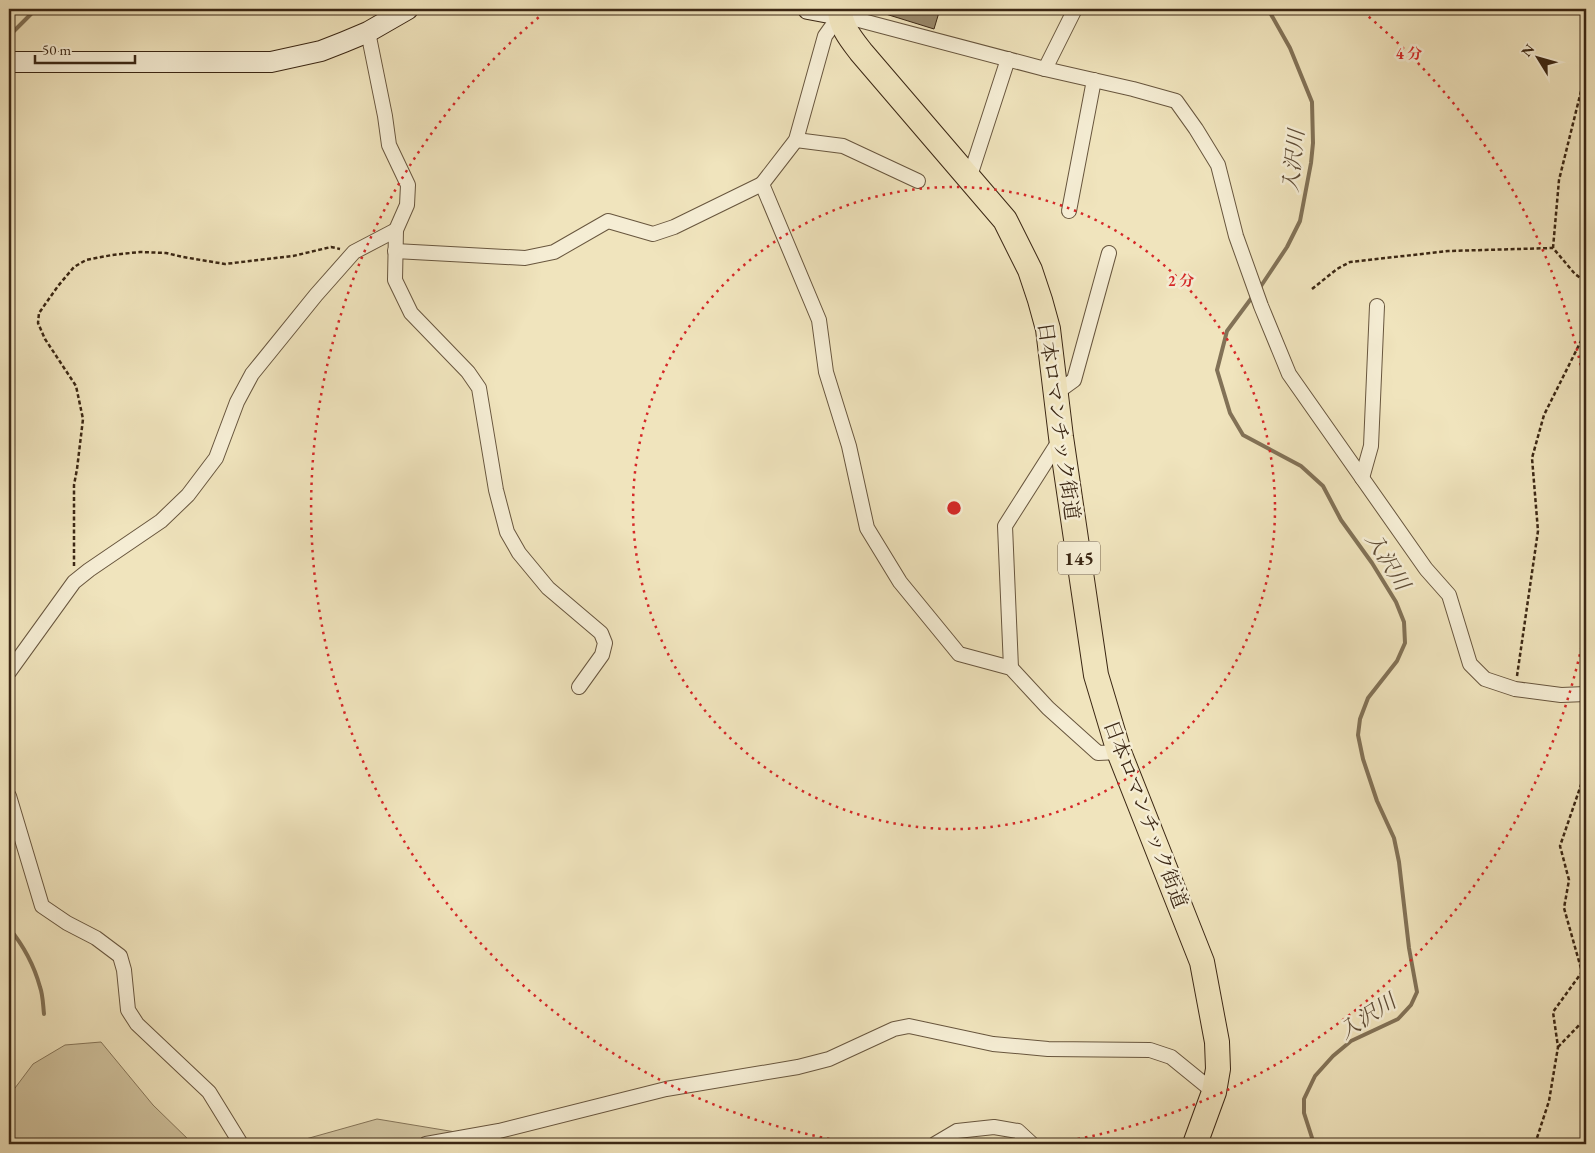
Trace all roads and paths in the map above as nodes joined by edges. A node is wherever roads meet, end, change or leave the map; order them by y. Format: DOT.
graph roads {
  1 [pos="408,9"];
  2 [pos="808,9"];
  3 [pos="1075,9"];
  4 [pos="840,12"];
  5 [pos="368,32"];
  6 [pos="1008,59"];
  7 [pos="9,62"];
  8 [pos="1046,69"];
  9 [pos="1586,71"];
  10 [pos="1094,80"];
  11 [pos="796,140"];
  12 [pos="969,179"];
  13 [pos="918,181"];
  14 [pos="762,184"];
  15 [pos="1069,211"];
  16 [pos="396,230"];
  17 [pos="1553,248"];
  18 [pos="395,251"];
  19 [pos="354,252"];
  20 [pos="1109,253"];
  21 [pos="1586,282"];
  22 [pos="1312,288"];
  23 [pos="1377,306"];
  24 [pos="1586,331"];
  25 [pos="1056,393"];
  26 [pos="1061,437"];
  27 [pos="1362,478"];
  28 [pos="74,582"];
  29 [pos="1011,668"];
  30 [pos="9,672"];
  31 [pos="579,687"];
  32 [pos="1515,688"];
  33 [pos="1586,694"];
  34 [pos="1119,752"];
  35 [pos="1586,773"];
  36 [pos="9,796"];
  37 [pos="1586,1018"];
  38 [pos="1558,1047"];
  39 [pos="1214,1092"];
  40 [pos="240,1144"];
  41 [pos="426,1144"];
  42 [pos="935,1144"];
  43 [pos="1032,1144"];
  44 [pos="1195,1144"];
  45 [pos="1535,1144"];
  1 -- 5 [label="main road"];
  2 -- 4 [label="main road"];
  3 -- 8 [label="street"];
  4 -- 6 [label="street"];
  4 -- 11 [label="street"];
  4 -- 12 [label="highway, 日本ロマンチック街道 / 145"];
  5 -- 7 [label="main road"];
  5 -- 16 [label="street"];
  6 -- 8 [label="street"];
  6 -- 12 [label="street"];
  8 -- 10 [label="street"];
  9 -- 17 [label="path"];
  10 -- 15 [label="street"];
  10 -- 27 [label="street"];
  11 -- 13 [label="street"];
  11 -- 14 [label="street"];
  12 -- 25 [label="highway, 日本ロマンチック街道 / 145"];
  14 -- 18 [label="street"];
  14 -- 29 [label="street"];
  16 -- 18 [label="street"];
  16 -- 19 [label="street"];
  17 -- 21 [label="path"];
  17 -- 22 [label="path"];
  18 -- 31 [label="street"];
  19 -- 28 [label="street"];
  19 -- 28 [label="path"];
  20 -- 25 [label="street"];
  23 -- 27 [label="street"];
  24 -- 32 [label="path"];
  25 -- 26 [label="highway, 日本ロマンチック街道 / 145"];
  26 -- 29 [label="street"];
  26 -- 34 [label="highway, 日本ロマンチック街道 / 145"];
  27 -- 32 [label="street"];
  28 -- 30 [label="street"];
  29 -- 34 [label="street"];
  32 -- 33 [label="street"];
  34 -- 39 [label="highway, 日本ロマンチック街道 / 145"];
  35 -- 38 [label="path"];
  36 -- 40 [label="street"];
  37 -- 38 [label="path"];
  38 -- 45 [label="path"];
  39 -- 41 [label="street"];
  39 -- 44 [label="highway, 日本ロマンチック街道 / 145"];
  42 -- 43 [label="street"];
}
